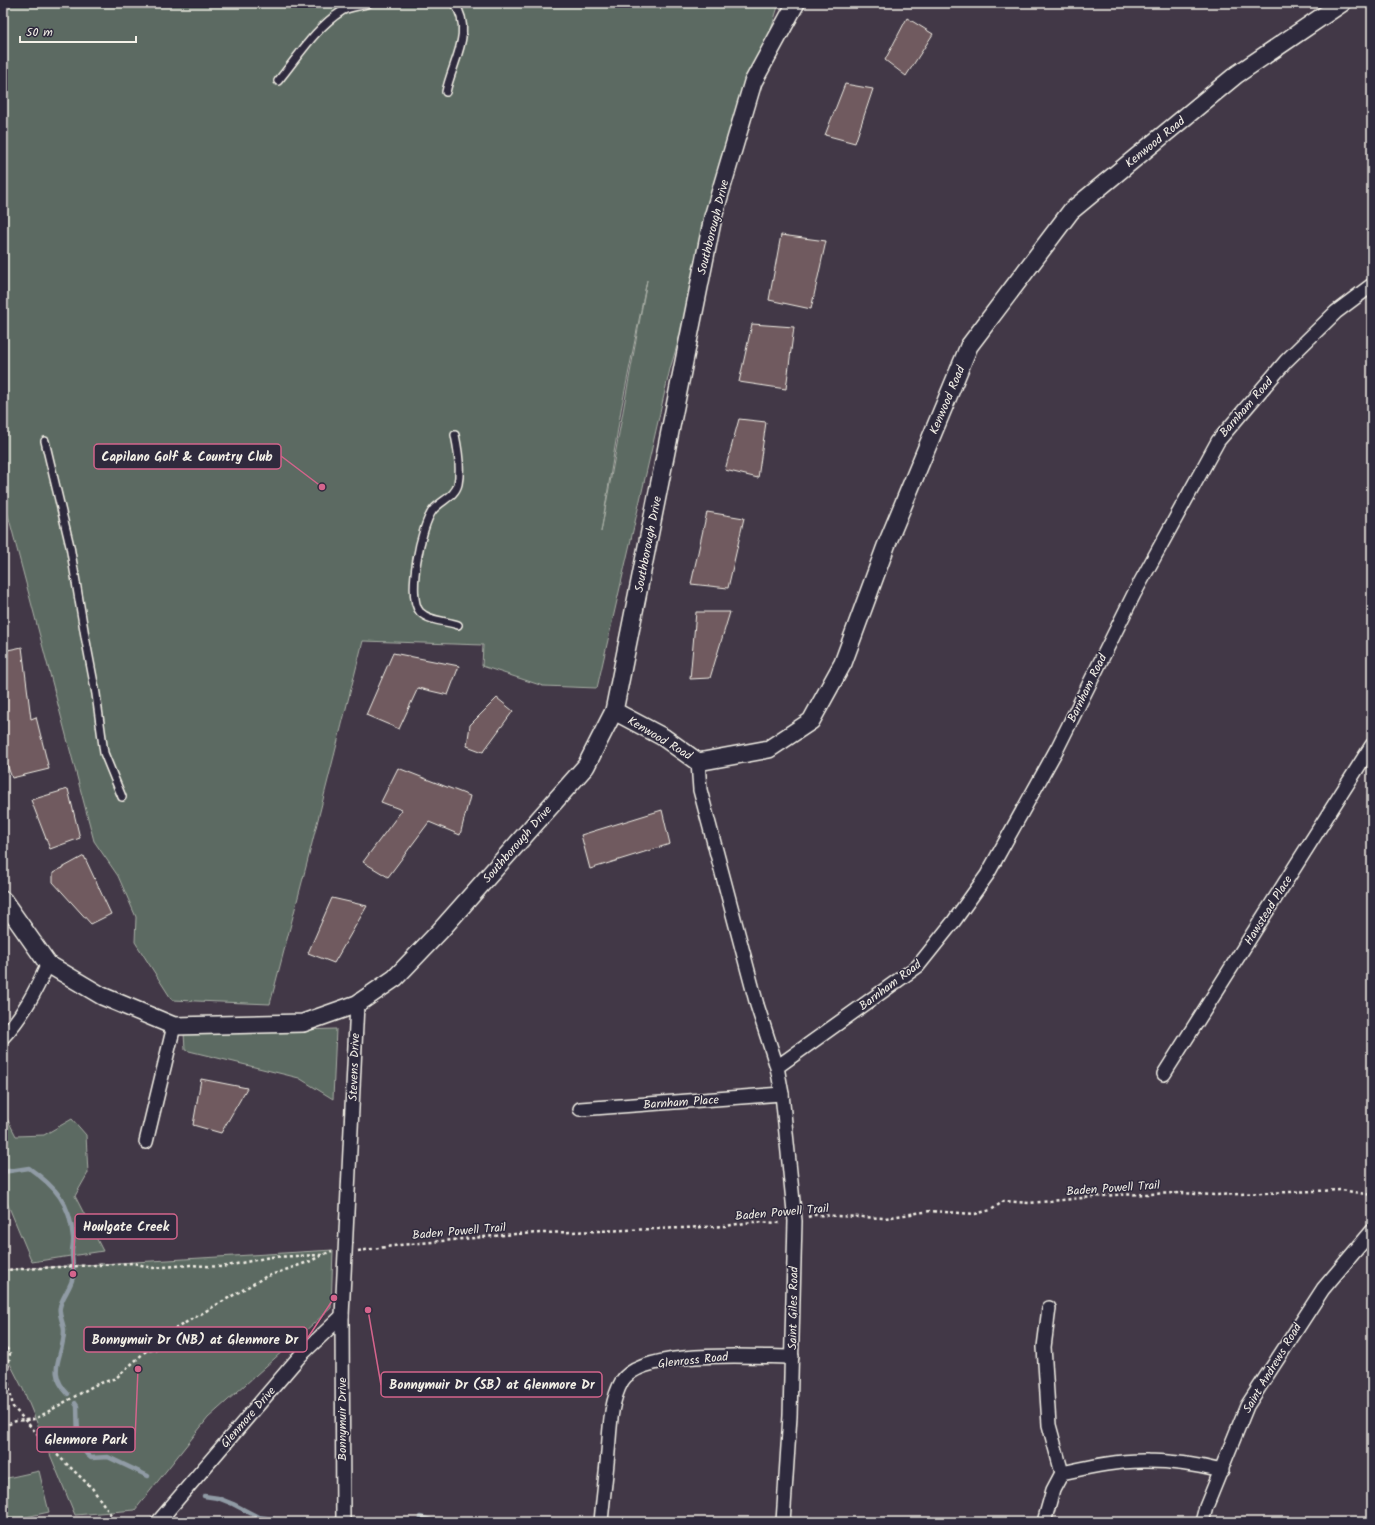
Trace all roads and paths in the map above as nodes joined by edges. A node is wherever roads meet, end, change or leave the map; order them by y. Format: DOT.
graph roads {
  1 [pos="369,3"];
  2 [pos="454,3"];
  3 [pos="796,3"];
  4 [pos="1342,3"];
  5 [pos="278,81"];
  6 [pos="446,92"];
  7 [pos="1372,285"];
  8 [pos="455,435"];
  9 [pos="45,441"];
  10 [pos="458,625"];
  11 [pos="614,711"];
  12 [pos="1372,745"];
  13 [pos="698,762"];
  14 [pos="122,797"];
  15 [pos="3,900"];
  16 [pos="48,964"];
  17 [pos="357,1004"];
  18 [pos="174,1026"];
  19 [pos="3,1036"];
  20 [pos="777,1067"];
  21 [pos="1164,1074"];
  22 [pos="782,1094"];
  23 [pos="580,1109"];
  24 [pos="146,1142"];
  25 [pos="1372,1194"];
  26 [pos="795,1221"];
  27 [pos="1372,1231"];
  28 [pos="338,1249"];
  29 [pos="358,1252"];
  30 [pos="322,1255"];
  31 [pos="3,1270"];
  32 [pos="1049,1308"];
  33 [pos="342,1316"];
  34 [pos="3,1343"];
  35 [pos="146,1351"];
  36 [pos="300,1356"];
  37 [pos="792,1358"];
  38 [pos="23,1420"];
  39 [pos="3,1427"];
  40 [pos="1222,1471"];
  41 [pos="1062,1473"];
  42 [pos="116,1522"];
  43 [pos="158,1522"];
  44 [pos="343,1522"];
  45 [pos="601,1522"];
  46 [pos="783,1522"];
  47 [pos="1044,1522"];
  48 [pos="1202,1522"];
  1 -- 5 [label="lane"];
  2 -- 6 [label="lane"];
  3 -- 11 [label="street, Southborough Drive"];
  4 -- 13 [label="street, Kenwood Road"];
  7 -- 20 [label="street, Barnham Road"];
  8 -- 10 [label="lane"];
  9 -- 14 [label="lane"];
  11 -- 13 [label="street, Kenwood Road"];
  11 -- 17 [label="street, Southborough Drive"];
  12 -- 21 [label="street, Hawstead Place"];
  13 -- 20 [label="street"];
  15 -- 16 [label="street"];
  16 -- 18 [label="street"];
  16 -- 19 [label="street"];
  17 -- 18 [label="street"];
  17 -- 33 [label="street, Stevens Drive"];
  18 -- 24 [label="street"];
  20 -- 22 [label="street"];
  22 -- 23 [label="street, Barnham Place"];
  22 -- 26 [label="street, Saint Giles Road"];
  25 -- 26 [label="path, Baden Powell Trail"];
  26 -- 29 [label="path, Baden Powell Trail"];
  26 -- 37 [label="street, Saint Giles Road"];
  27 -- 40 [label="street, Saint Andrews Road"];
  28 -- 30 [label="path"];
  30 -- 31 [label="path"];
  30 -- 35 [label="path"];
  32 -- 41 [label="street"];
  33 -- 36 [label="street, Glenmore Drive"];
  33 -- 44 [label="street, Bonnymuir Drive"];
  34 -- 38 [label="path"];
  35 -- 36 [label="path"];
  35 -- 38 [label="path"];
  36 -- 43 [label="street, Glenmore Drive"];
  37 -- 45 [label="street, Glenross Road"];
  37 -- 46 [label="street, Saint Giles Road"];
  38 -- 39 [label="path"];
  38 -- 42 [label="path"];
  40 -- 41 [label="street"];
  40 -- 48 [label="street, Saint Andrews Road"];
  41 -- 47 [label="street"];
}
